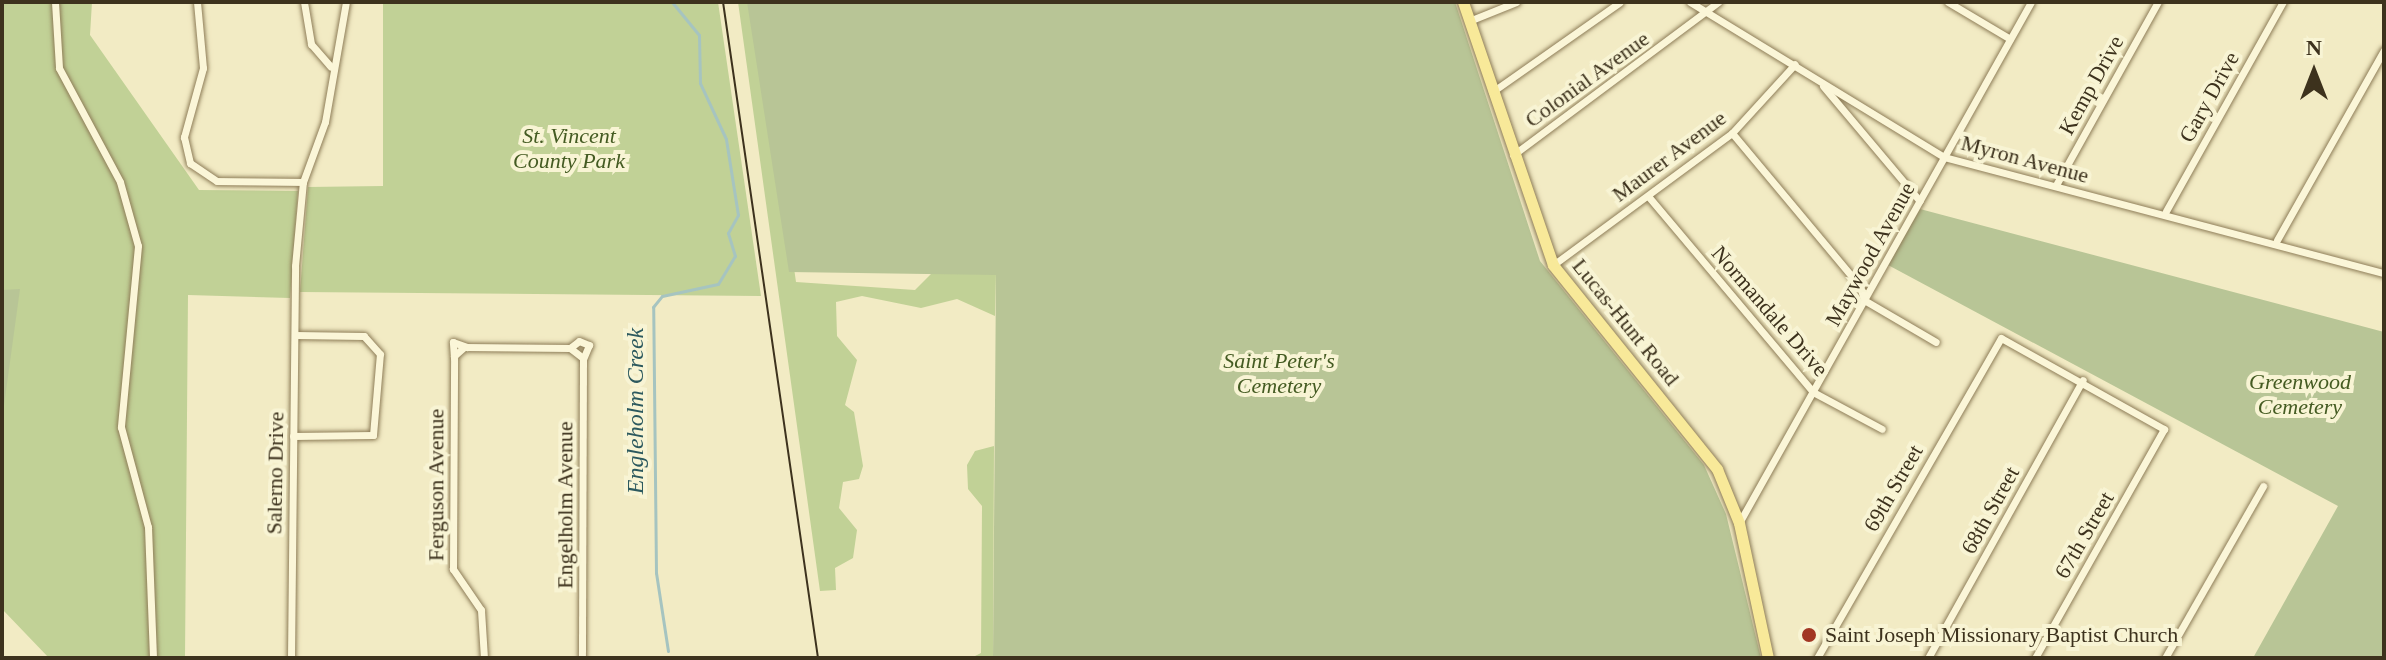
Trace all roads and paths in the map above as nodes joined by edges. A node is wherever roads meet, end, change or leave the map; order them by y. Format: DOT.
graph roads {
  1 [pos="55,2"];
  2 [pos="197,2"];
  3 [pos="304,2"];
  4 [pos="346,2"];
  5 [pos="1463,2"];
  6 [pos="1516,2"];
  7 [pos="1620,2"];
  8 [pos="1690,2"];
  9 [pos="1718,2"];
  10 [pos="1948,2"];
  11 [pos="2031,2"];
  12 [pos="2158,2"];
  13 [pos="2283,2"];
  14 [pos="1709,13"];
  15 [pos="1467,21"];
  16 [pos="2010,39"];
  17 [pos="2384,50"];
  18 [pos="1795,64"];
  19 [pos="331,67"];
  20 [pos="1818,79"];
  21 [pos="1492,92"];
  22 [pos="1732,133"];
  23 [pos="1513,155"];
  24 [pos="1944,157"];
  25 [pos="303,182"];
  26 [pos="2056,185"];
  27 [pos="1648,196"];
  28 [pos="1920,201"];
  29 [pos="2166,211"];
  30 [pos="2277,240"];
  31 [pos="1553,265"];
  32 [pos="2384,273"];
  33 [pos="1864,300"];
  34 [pos="295,335"];
  35 [pos="1936,342"];
  36 [pos="570,348"];
  37 [pos="581,356"];
  38 [pos="2083,380"];
  39 [pos="1813,392"];
  40 [pos="1882,429"];
  41 [pos="293,436"];
  42 [pos="2263,486"];
  43 [pos="1739,523"];
  44 [pos="153,658"];
  45 [pos="291,658"];
  46 [pos="484,658"];
  47 [pos="582,658"];
  48 [pos="1768,658"];
  49 [pos="1817,658"];
  50 [pos="1928,658"];
  51 [pos="2035,658"];
  52 [pos="2165,658"];
  1 -- 44 [label="street"];
  2 -- 25 [label="street"];
  3 -- 19 [label="street"];
  4 -- 19 [label="street, Salerno Drive"];
  5 -- 15 [label="main road, Lucas-Hunt Road"];
  6 -- 15 [label="street"];
  7 -- 21 [label="street"];
  8 -- 14 [label="street, Myron Avenue"];
  9 -- 14 [label="street, Colonial Avenue"];
  10 -- 16 [label="street"];
  11 -- 16 [label="street, Maywood Avenue"];
  12 -- 26 [label="street, Kemp Drive"];
  13 -- 29 [label="street, Gary Drive"];
  14 -- 18 [label="street, Myron Avenue"];
  14 -- 23 [label="street, Colonial Avenue"];
  15 -- 21 [label="main road, Lucas-Hunt Road"];
  16 -- 24 [label="street, Maywood Avenue"];
  17 -- 30 [label="street"];
  18 -- 20 [label="street, Myron Avenue"];
  18 -- 22 [label="street, Maurer Avenue"];
  19 -- 25 [label="street, Salerno Drive"];
  20 -- 24 [label="street, Myron Avenue"];
  20 -- 28 [label="street"];
  21 -- 23 [label="main road, Lucas-Hunt Road"];
  22 -- 27 [label="street, Maurer Avenue"];
  22 -- 33 [label="street"];
  23 -- 31 [label="main road, Lucas-Hunt Road"];
  24 -- 26 [label="street, Myron Avenue"];
  24 -- 28 [label="street, Maywood Avenue"];
  25 -- 34 [label="street, Salerno Drive"];
  26 -- 29 [label="street, Myron Avenue"];
  27 -- 31 [label="street, Maurer Avenue"];
  27 -- 39 [label="street, Normandale Drive"];
  28 -- 33 [label="street, Maywood Avenue"];
  29 -- 30 [label="street, Myron Avenue"];
  30 -- 32 [label="street, Myron Avenue"];
  31 -- 43 [label="main road, Lucas-Hunt Road"];
  33 -- 35 [label="street"];
  33 -- 39 [label="street, Maywood Avenue"];
  34 -- 41 [label="street, Salerno Drive"];
  34 -- 41 [label="street"];
  36 -- 37 [label="street"];
  36 -- 37 [label="street"];
  36 -- 46 [label="street, Ferguson Avenue"];
  37 -- 47 [label="street, Engelholm Avenue"];
  38 -- 49 [label="street, 69th Street"];
  38 -- 50 [label="street, 68th Street"];
  38 -- 51 [label="street, 67th Street"];
  39 -- 40 [label="street, Normandale Drive"];
  39 -- 43 [label="street, Maywood Avenue"];
  41 -- 45 [label="street, Salerno Drive"];
  42 -- 52 [label="street"];
  43 -- 48 [label="main road, Lucas-Hunt Road"];
}
